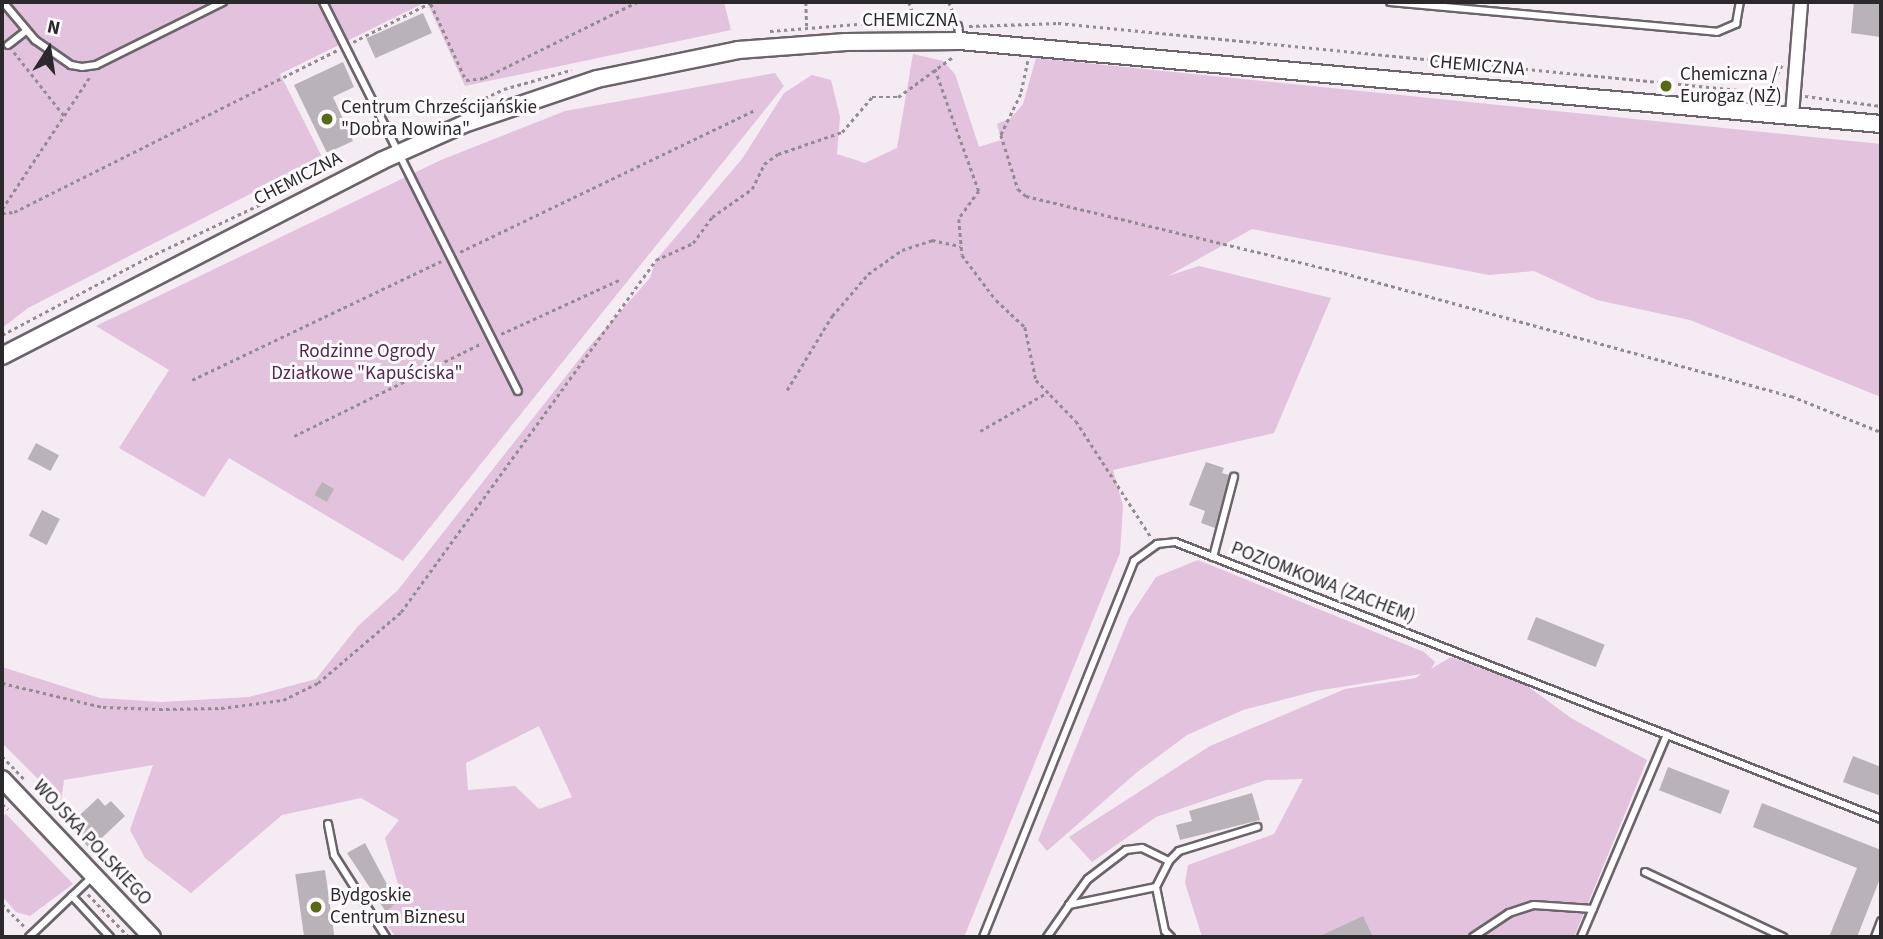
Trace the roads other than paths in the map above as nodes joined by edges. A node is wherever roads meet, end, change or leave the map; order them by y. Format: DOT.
graph roads {
  1 [pos="3,2"];
  2 [pos="223,2"];
  3 [pos="323,2"];
  4 [pos="1390,2"];
  5 [pos="1741,2"];
  6 [pos="1801,2"];
  7 [pos="26,31"];
  8 [pos="8,45"];
  9 [pos="1792,115"];
  10 [pos="1881,124"];
  11 [pos="397,153"];
  12 [pos="2,356"];
  13 [pos="518,391"];
  14 [pos="1234,477"];
  15 [pos="1213,556"];
  16 [pos="1667,734"];
  17 [pos="4,786"];
  18 [pos="1881,819"];
  19 [pos="328,824"];
  20 [pos="1257,827"];
  21 [pos="1169,861"];
  22 [pos="1645,872"];
  23 [pos="94,874"];
  24 [pos="1156,887"];
  25 [pos="72,896"];
  26 [pos="1069,905"];
  27 [pos="1593,909"];
  28 [pos="1881,921"];
  29 [pos="30,936"];
  30 [pos="110,937"];
  31 [pos="152,937"];
  32 [pos="386,937"];
  33 [pos="983,937"];
  34 [pos="1047,937"];
  35 [pos="1171,937"];
  36 [pos="1473,937"];
  37 [pos="1581,937"];
  38 [pos="1783,937"];
  39 [pos="1875,937"];
  1 -- 7 [label="lane"];
  2 -- 7 [label="lane"];
  3 -- 11 [label="lane"];
  4 -- 5 [label="lane"];
  6 -- 9 [label="street"];
  7 -- 8 [label="lane"];
  9 -- 10 [label="street, CHEMICZNA"];
  9 -- 11 [label="street, CHEMICZNA"];
  11 -- 12 [label="street, CHEMICZNA"];
  11 -- 13 [label="lane"];
  14 -- 15 [label="lane"];
  15 -- 16 [label="lane, POZIOMKOWA (ZACHEM)"];
  15 -- 33 [label="lane, POZIOMKOWA (ZACHEM)"];
  16 -- 18 [label="lane, POZIOMKOWA (ZACHEM)"];
  16 -- 27 [label="lane"];
  17 -- 23 [label="street, WOJSKA POLSKIEGO"];
  19 -- 32 [label="lane"];
  20 -- 21 [label="lane"];
  21 -- 24 [label="lane"];
  21 -- 26 [label="lane"];
  22 -- 38 [label="lane"];
  23 -- 25 [label="lane"];
  23 -- 31 [label="street, WOJSKA POLSKIEGO"];
  24 -- 26 [label="lane"];
  24 -- 35 [label="lane"];
  25 -- 29 [label="lane"];
  25 -- 30 [label="lane"];
  26 -- 34 [label="lane"];
  27 -- 36 [label="lane"];
  27 -- 37 [label="lane"];
  28 -- 39 [label="lane"];
}
